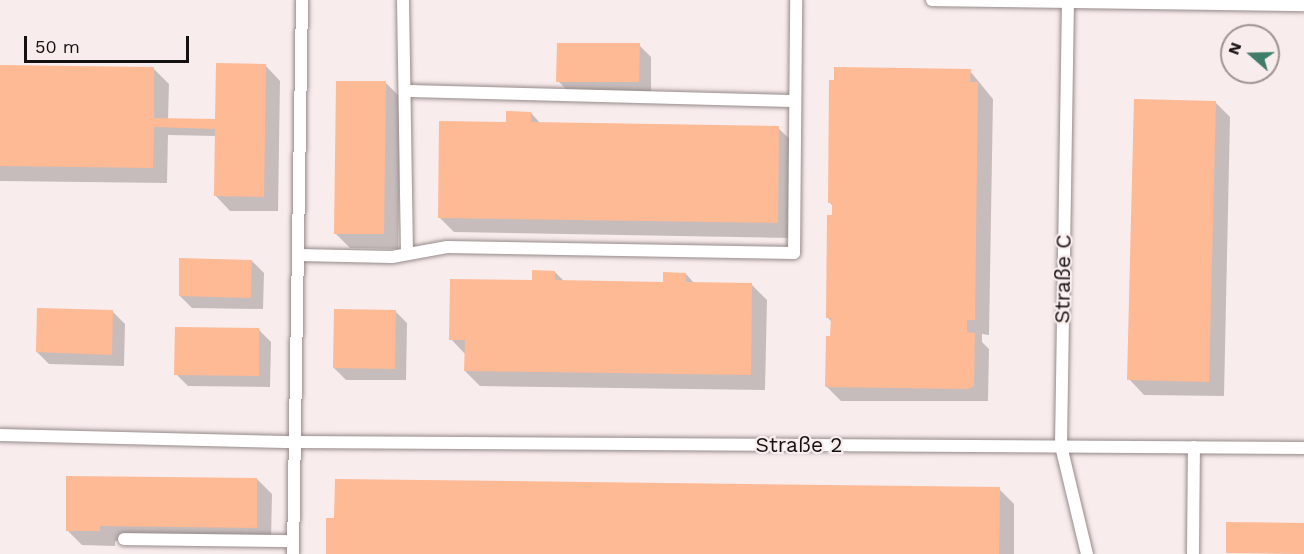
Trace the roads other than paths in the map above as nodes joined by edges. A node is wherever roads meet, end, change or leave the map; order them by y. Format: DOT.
graph roads {
  1 [pos="302,0"];
  2 [pos="403,0"];
  3 [pos="796,0"];
  4 [pos="932,0"];
  5 [pos="1068,1"];
  6 [pos="1304,5"];
  7 [pos="406,91"];
  8 [pos="795,101"];
  9 [pos="407,254"];
  10 [pos="298,255"];
  11 [pos="0,435"];
  12 [pos="295,442"];
  13 [pos="1061,446"];
  14 [pos="1194,447"];
  15 [pos="1304,448"];
  16 [pos="124,539"];
  17 [pos="293,548"];
  18 [pos="1087,554"];
  19 [pos="1193,554"];
  1 -- 10 [label="lane"];
  2 -- 7 [label="lane"];
  3 -- 8 [label="lane"];
  4 -- 5 [label="lane"];
  5 -- 6 [label="lane"];
  5 -- 13 [label="lane, Straße C"];
  7 -- 8 [label="lane"];
  7 -- 9 [label="lane"];
  8 -- 9 [label="lane"];
  9 -- 10 [label="lane"];
  10 -- 12 [label="lane"];
  11 -- 12 [label="lane, Straße 2"];
  12 -- 13 [label="lane, Straße 2"];
  12 -- 17 [label="lane"];
  13 -- 14 [label="lane, Straße 2"];
  13 -- 18 [label="lane, Straße C"];
  14 -- 15 [label="lane, Straße 2"];
  14 -- 19 [label="lane"];
  16 -- 17 [label="lane"];
}
